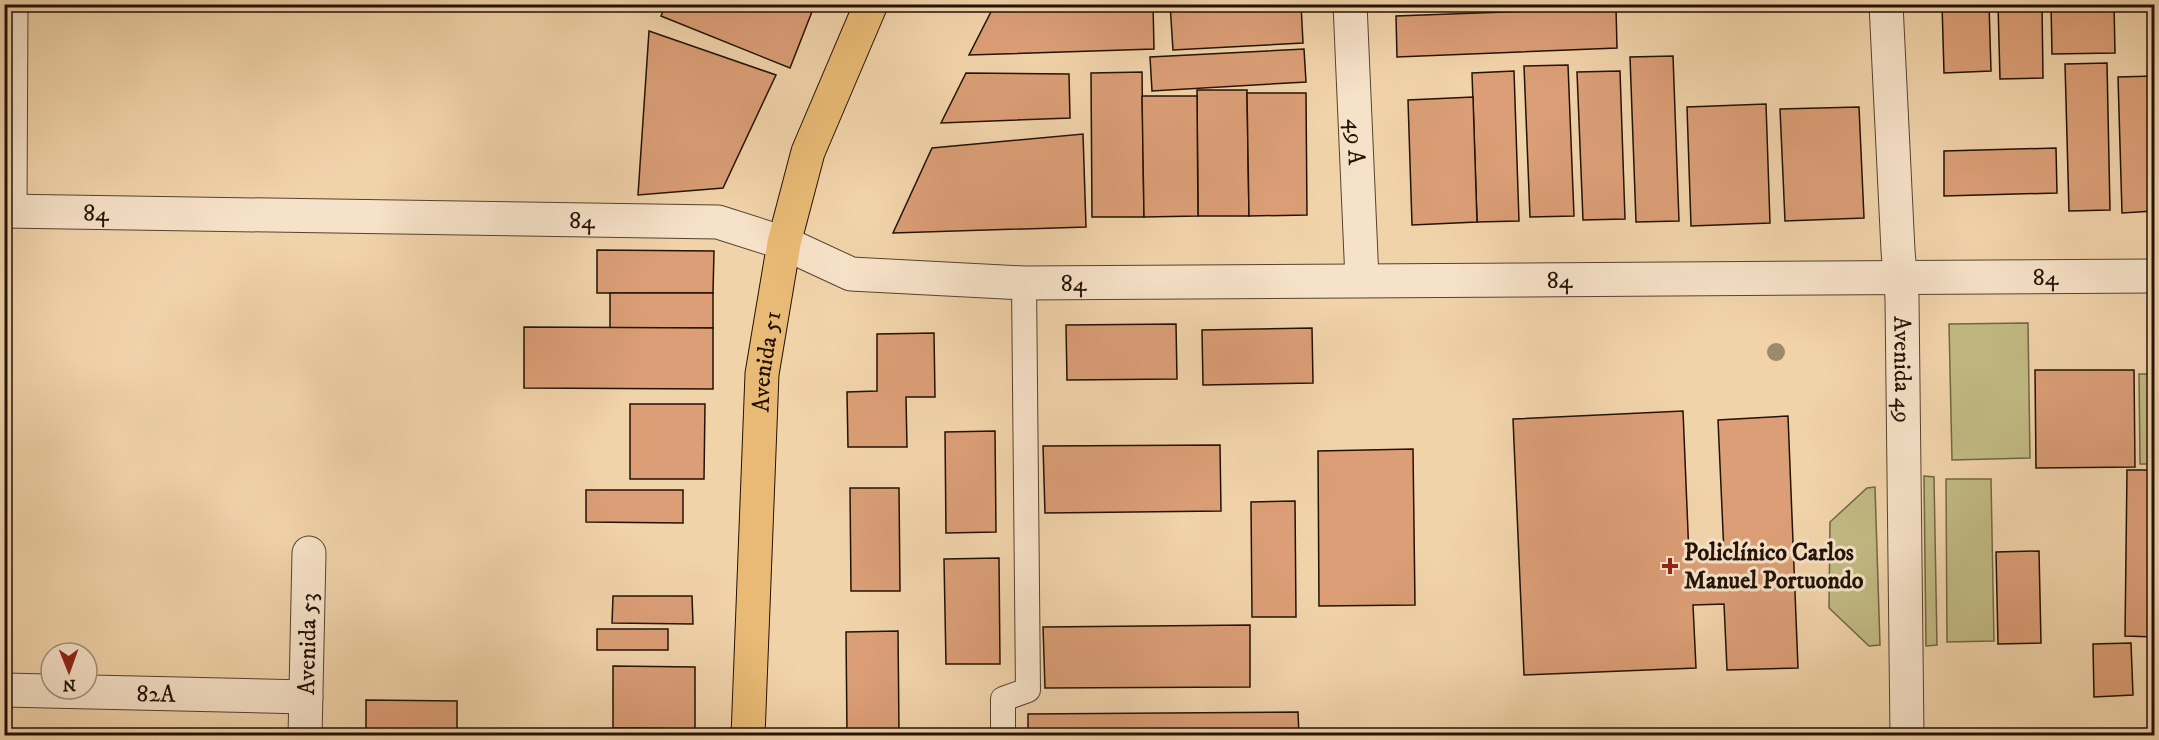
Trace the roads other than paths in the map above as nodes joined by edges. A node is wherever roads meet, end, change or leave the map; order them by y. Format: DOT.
graph roads {
  1 [pos="11,4"];
  2 [pos="871,4"];
  3 [pos="1350,4"];
  4 [pos="1886,4"];
  5 [pos="7,211"];
  6 [pos="784,243"];
  7 [pos="2154,276"];
  8 [pos="1899,278"];
  9 [pos="1362,280"];
  10 [pos="1024,283"];
  11 [pos="309,553"];
  12 [pos="4,690"];
  13 [pos="306,697"];
  14 [pos="305,735"];
  15 [pos="748,735"];
  16 [pos="1003,735"];
  17 [pos="1906,735"];
  1 -- 5 [label="street"];
  2 -- 6 [label="main road, Avenida 51"];
  3 -- 9 [label="street, 49 A"];
  4 -- 8 [label="street, Avenida 49"];
  5 -- 6 [label="street, 84"];
  6 -- 10 [label="street, 84"];
  6 -- 15 [label="main road, Avenida 51"];
  7 -- 8 [label="street, 84"];
  8 -- 9 [label="street, 84"];
  8 -- 17 [label="street, Avenida 49"];
  9 -- 10 [label="street, 84"];
  10 -- 16 [label="lane"];
  11 -- 13 [label="street, Avenida 53"];
  12 -- 13 [label="street, 82A"];
  13 -- 14 [label="street, Avenida 53"];
}
